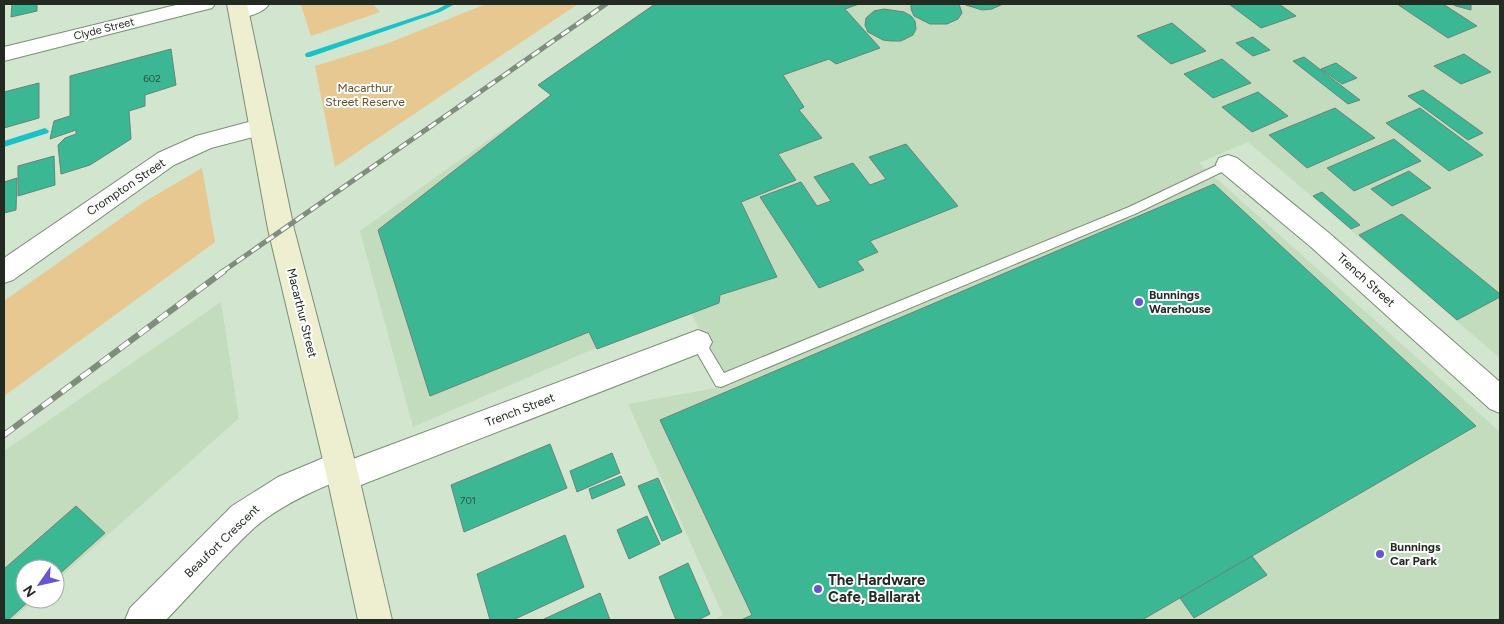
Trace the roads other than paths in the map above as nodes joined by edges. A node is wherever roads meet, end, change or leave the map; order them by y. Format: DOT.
graph roads {
  1 [pos="205,4"];
  2 [pos="245,6"];
  3 [pos="4,54"];
  4 [pos="260,126"];
  5 [pos="1228,164"];
  6 [pos="4,272"];
  7 [pos="698,342"];
  8 [pos="1500,400"];
  9 [pos="342,471"];
  10 [pos="142,620"];
  11 [pos="375,620"];
  1 -- 3 [label="street, Clyde Street"];
  2 -- 4 [label="main road, Macarthur Street"];
  4 -- 6 [label="street, Crompton Street"];
  4 -- 9 [label="main road, Macarthur Street"];
  5 -- 7 [label="lane"];
  5 -- 8 [label="street, Trench Street"];
  7 -- 9 [label="street, Trench Street"];
  9 -- 10 [label="street, Beaufort Crescent"];
  9 -- 11 [label="main road, Macarthur Street"];
}
